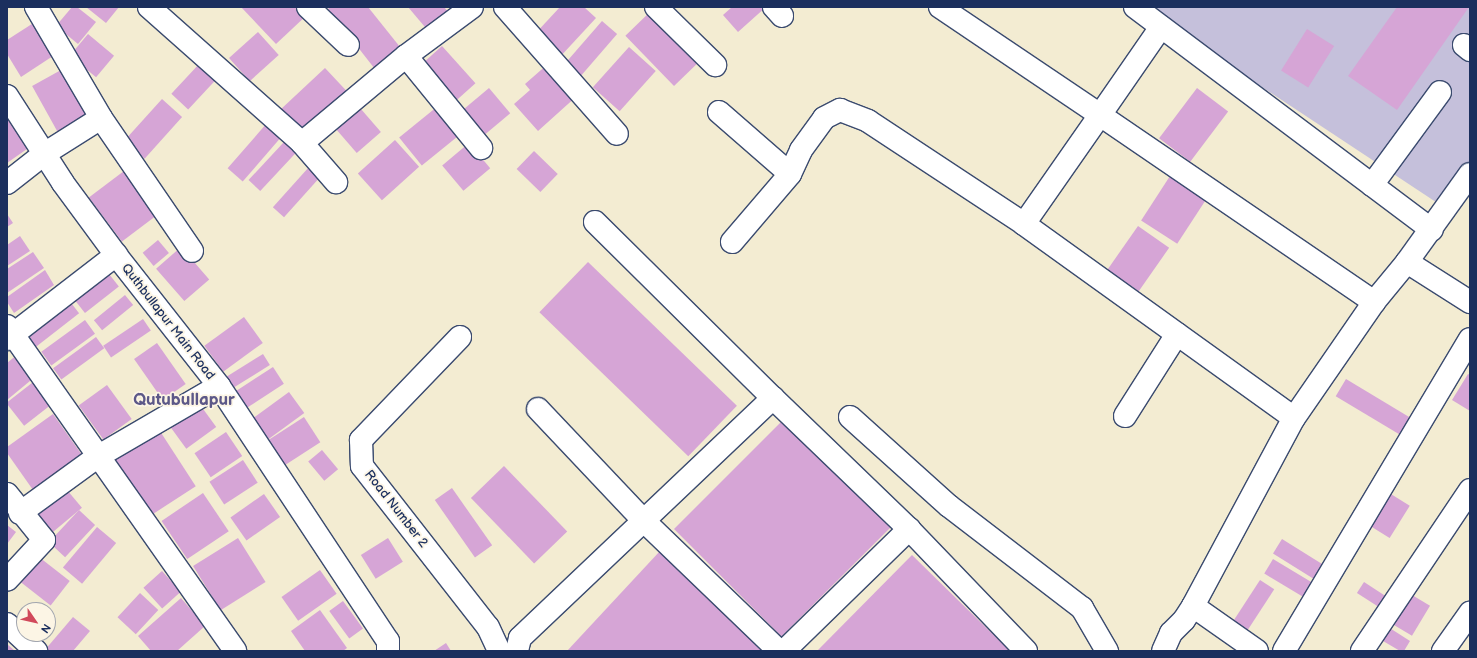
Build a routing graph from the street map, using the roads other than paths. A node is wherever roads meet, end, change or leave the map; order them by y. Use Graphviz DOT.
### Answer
graph roads {
  1 [pos="36,7"];
  2 [pos="149,7"];
  3 [pos="308,7"];
  4 [pos="472,7"];
  5 [pos="505,7"];
  6 [pos="656,7"];
  7 [pos="940,7"];
  8 [pos="1135,7"];
  9 [pos="1161,27"];
  10 [pos="348,45"];
  11 [pos="406,56"];
  12 [pos="714,65"];
  13 [pos="1440,92"];
  14 [pos="7,96"];
  15 [pos="719,112"];
  16 [pos="1100,115"];
  17 [pos="101,118"];
  18 [pos="617,134"];
  19 [pos="302,143"];
  20 [pos="481,148"];
  21 [pos="44,154"];
  22 [pos="790,174"];
  23 [pos="1470,174"];
  24 [pos="336,182"];
  25 [pos="7,183"];
  26 [pos="1372,185"];
  27 [pos="595,222"];
  28 [pos="1024,224"];
  29 [pos="1432,230"];
  30 [pos="732,242"];
  31 [pos="192,251"];
  32 [pos="116,255"];
  33 [pos="1407,262"];
  34 [pos="1374,302"];
  35 [pos="1470,302"];
  36 [pos="9,333"];
  37 [pos="1177,334"];
  38 [pos="460,337"];
  39 [pos="1470,340"];
  40 [pos="219,386"];
  41 [pos="773,398"];
  42 [pos="538,409"];
  43 [pos="1125,416"];
  44 [pos="850,417"];
  45 [pos="1294,418"];
  46 [pos="97,457"];
  47 [pos="1470,490"];
  48 [pos="7,494"];
  49 [pos="20,513"];
  50 [pos="643,520"];
  51 [pos="909,529"];
  52 [pos="7,580"];
  53 [pos="1470,612"];
  54 [pos="1189,613"];
  55 [pos="7,624"];
  56 [pos="36,651"];
  57 [pos="235,651"];
  58 [pos="388,651"];
  59 [pos="499,651"];
  60 [pos="517,651"];
  61 [pos="779,651"];
  62 [pos="784,651"];
  63 [pos="1026,651"];
  64 [pos="1107,651"];
  65 [pos="1163,651"];
  66 [pos="1179,651"];
  67 [pos="1257,651"];
  68 [pos="1284,651"];
  69 [pos="1362,651"];
  70 [pos="1443,651"];
  1 -- 17 [label="street"];
  2 -- 19 [label="street"];
  3 -- 10 [label="street"];
  4 -- 11 [label="street"];
  5 -- 18 [label="street"];
  6 -- 12 [label="street"];
  7 -- 16 [label="street"];
  8 -- 9 [label="street"];
  9 -- 16 [label="street"];
  9 -- 26 [label="street"];
  11 -- 19 [label="street"];
  11 -- 20 [label="street"];
  13 -- 26 [label="street"];
  14 -- 21 [label="street, Quthbullapur Main Road"];
  15 -- 22 [label="street"];
  16 -- 28 [label="street"];
  16 -- 34 [label="street"];
  17 -- 21 [label="street"];
  17 -- 31 [label="street"];
  19 -- 24 [label="street"];
  21 -- 25 [label="street"];
  21 -- 32 [label="street, Quthbullapur Main Road"];
  22 -- 28 [label="street"];
  22 -- 30 [label="street"];
  23 -- 29 [label="street"];
  26 -- 29 [label="street"];
  27 -- 41 [label="street"];
  28 -- 37 [label="street"];
  29 -- 33 [label="street"];
  32 -- 36 [label="street"];
  32 -- 40 [label="street, Quthbullapur Main Road"];
  33 -- 34 [label="street"];
  33 -- 35 [label="street"];
  34 -- 45 [label="street"];
  36 -- 46 [label="street"];
  37 -- 43 [label="street"];
  37 -- 45 [label="street"];
  38 -- 59 [label="street, Road Number 2"];
  39 -- 68 [label="street"];
  40 -- 46 [label="street"];
  40 -- 58 [label="street, Quthbullapur Main Road"];
  41 -- 50 [label="street"];
  41 -- 51 [label="street"];
  42 -- 50 [label="street"];
  44 -- 64 [label="street"];
  45 -- 54 [label="street"];
  46 -- 49 [label="street"];
  46 -- 57 [label="street"];
  47 -- 69 [label="street"];
  48 -- 49 [label="street"];
  49 -- 52 [label="street"];
  50 -- 60 [label="street"];
  50 -- 61 [label="street"];
  51 -- 62 [label="street"];
  51 -- 63 [label="street"];
  53 -- 70 [label="street"];
  54 -- 65 [label="street"];
  54 -- 66 [label="street"];
  54 -- 67 [label="street"];
  55 -- 56 [label="street"];
}
